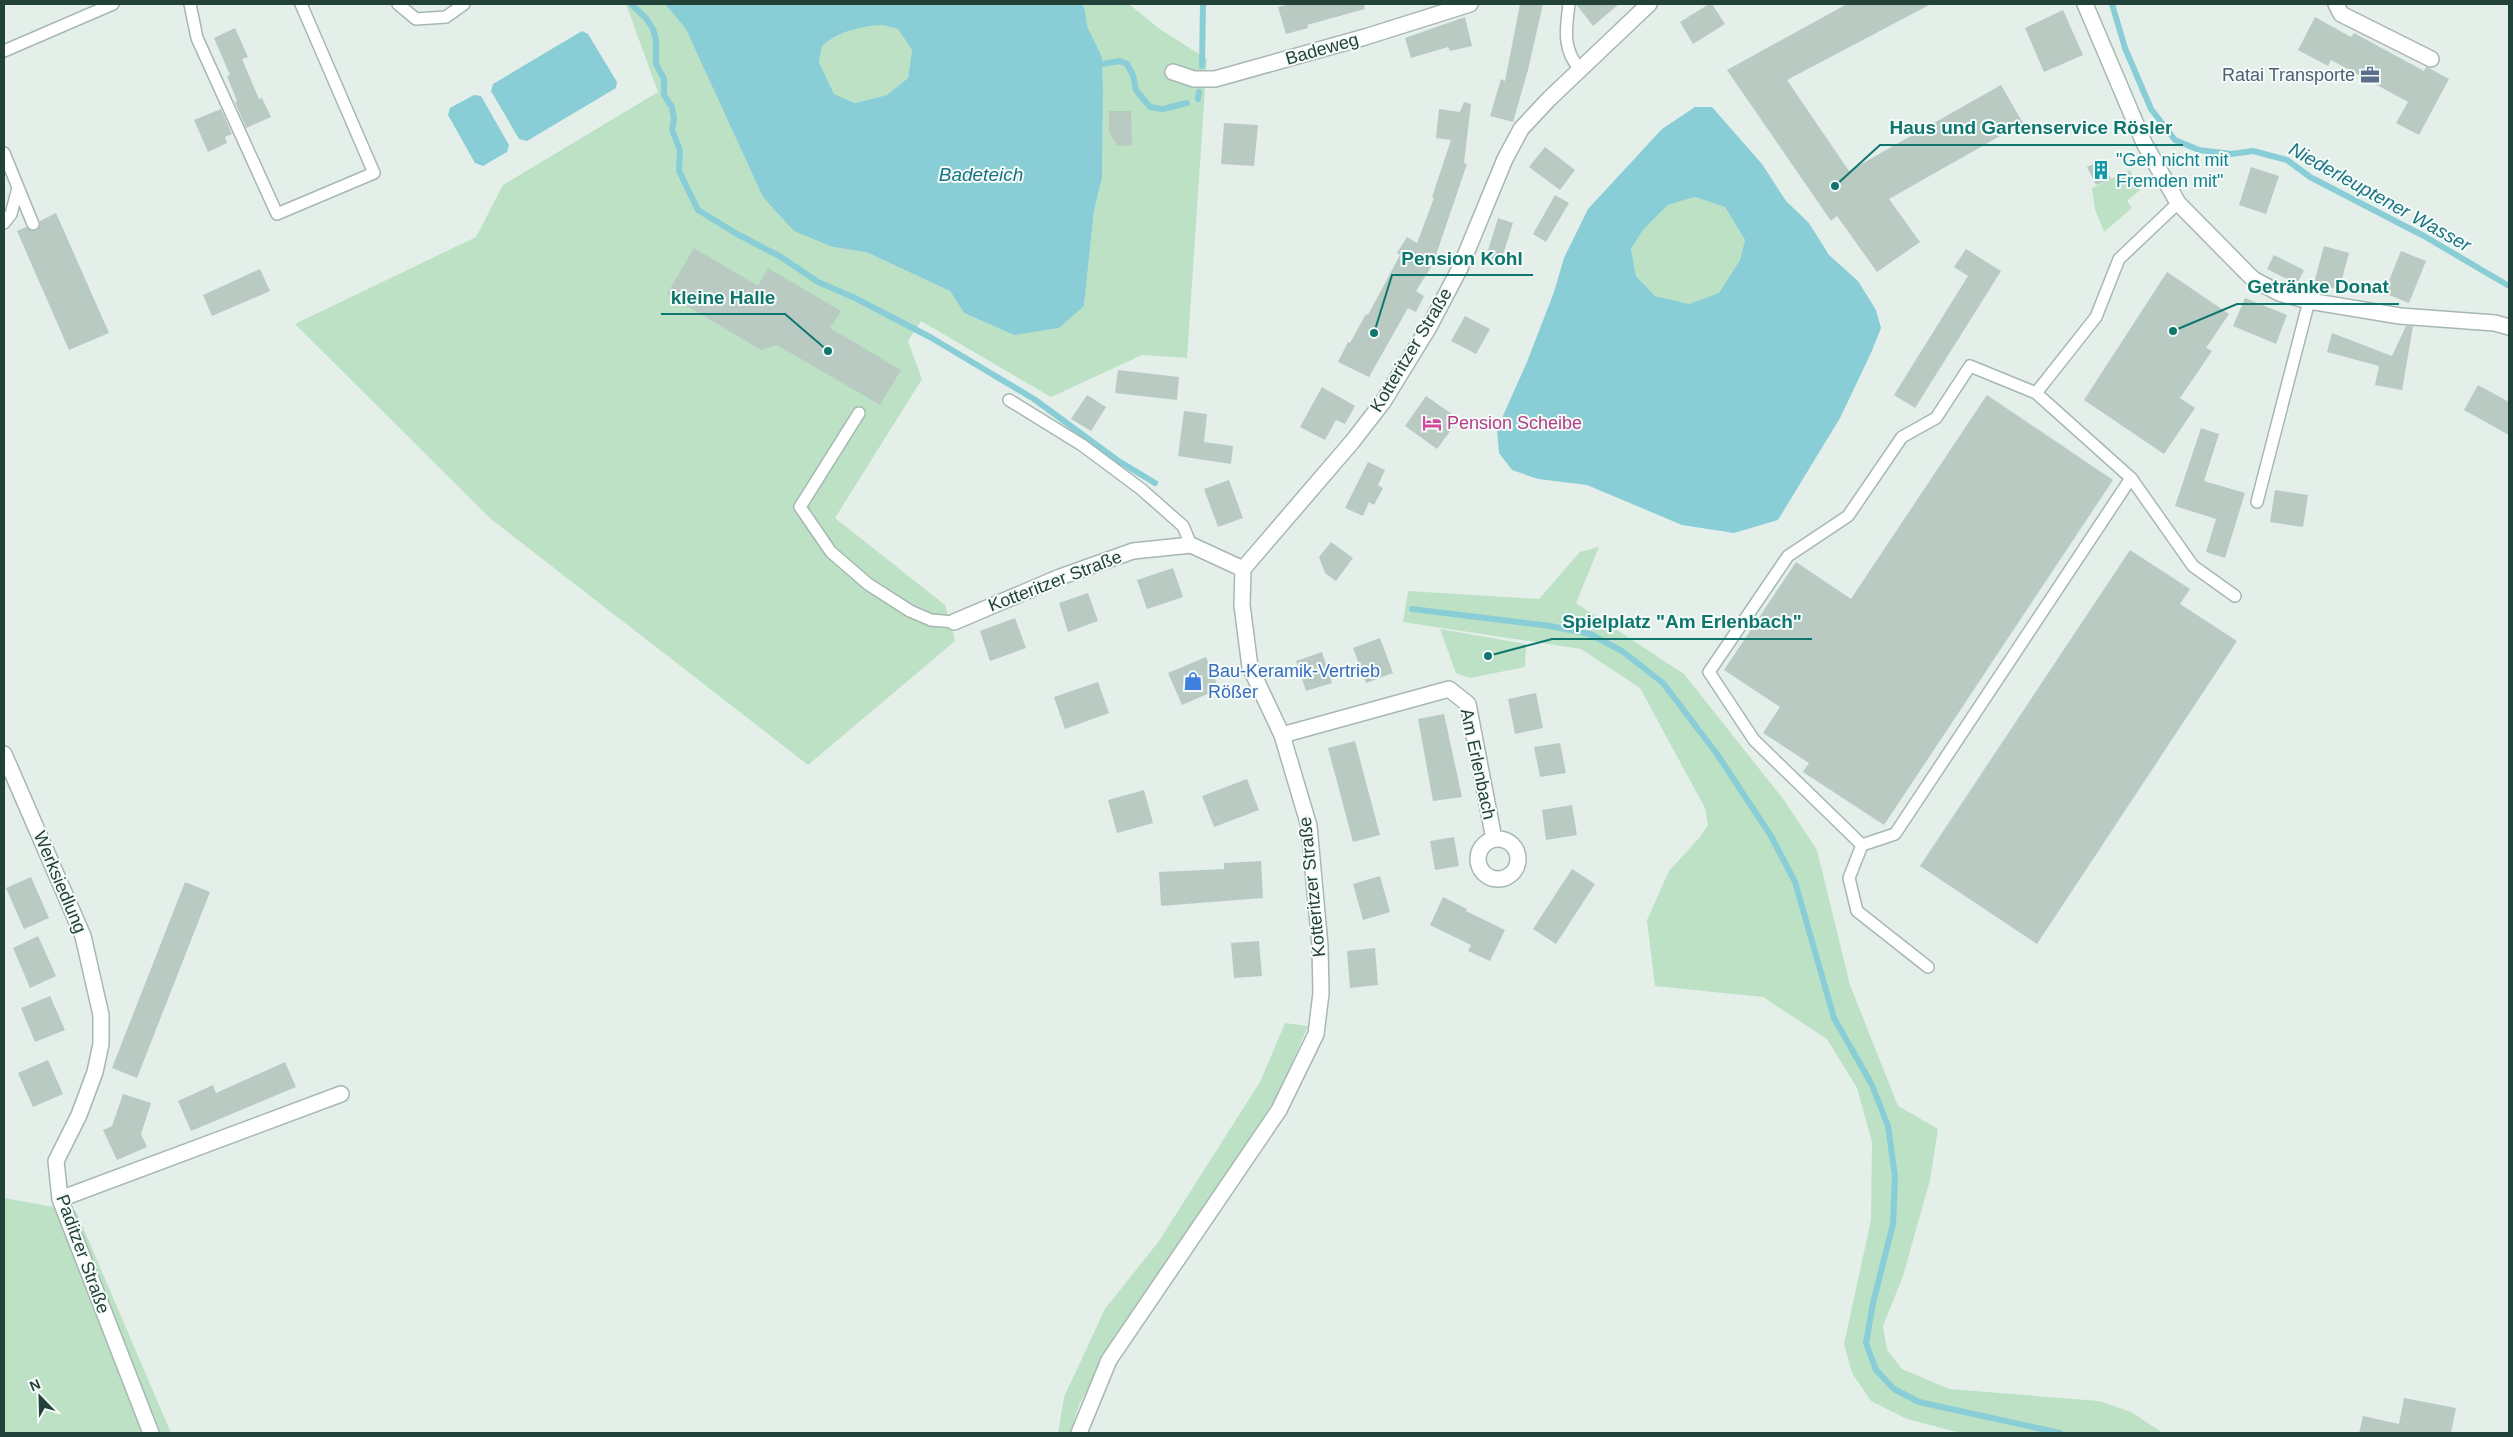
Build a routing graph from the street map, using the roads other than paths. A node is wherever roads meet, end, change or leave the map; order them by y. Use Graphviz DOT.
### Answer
graph roads {
  1 [pos="113,4"];
  2 [pos="190,4"];
  3 [pos="301,4"];
  4 [pos="398,4"];
  5 [pos="464,4"];
  6 [pos="1470,4"];
  7 [pos="1569,4"];
  8 [pos="1649,4"];
  9 [pos="2086,4"];
  10 [pos="2336,4"];
  11 [pos="4,51"];
  12 [pos="2431,59"];
  13 [pos="1580,69"];
  14 [pos="1173,72"];
  15 [pos="4,153"];
  16 [pos="18,188"];
  17 [pos="2178,203"];
  18 [pos="4,223"];
  19 [pos="33,224"];
  20 [pos="2309,301"];
  21 [pos="2509,327"];
  22 [pos="2036,393"];
  23 [pos="1009,400"];
  24 [pos="859,413"];
  25 [pos="2131,478"];
  26 [pos="2256,502"];
  27 [pos="1192,545"];
  28 [pos="1243,569"];
  29 [pos="2235,596"];
  30 [pos="954,622"];
  31 [pos="1282,735"];
  32 [pos="4,754"];
  33 [pos="1494,840"];
  34 [pos="1862,845"];
  35 [pos="1928,967"];
  36 [pos="101,1015"];
  37 [pos="342,1094"];
  38 [pos="60,1198"];
  39 [pos="151,1433"];
  40 [pos="1079,1433"];
  1 -- 11 [label="lane"];
  2 -- 3 [label="lane"];
  4 -- 5 [label="lane"];
  6 -- 14 [label="street, Badeweg"];
  7 -- 13 [label="lane"];
  8 -- 13 [label="street, Kotteritzer Straße"];
  9 -- 17 [label="street"];
  10 -- 12 [label="street"];
  13 -- 28 [label="street, Kotteritzer Straße"];
  15 -- 16 [label="lane"];
  16 -- 18 [label="lane"];
  16 -- 19 [label="lane"];
  17 -- 20 [label="street"];
  17 -- 22 [label="lane"];
  20 -- 21 [label="street"];
  20 -- 26 [label="lane"];
  22 -- 25 [label="lane"];
  22 -- 34 [label="lane"];
  23 -- 27 [label="lane"];
  24 -- 30 [label="lane"];
  25 -- 29 [label="lane"];
  25 -- 34 [label="lane"];
  27 -- 28 [label="street"];
  27 -- 30 [label="street, Kotteritzer Straße"];
  28 -- 31 [label="street, Kotteritzer Straße"];
  31 -- 33 [label="street, Am Erlenbach"];
  31 -- 40 [label="street, Kotteritzer Straße"];
  32 -- 36 [label="street, Werksiedlung"];
  34 -- 35 [label="lane"];
  36 -- 38 [label="street, Paditzer Straße"];
  37 -- 38 [label="street"];
  38 -- 39 [label="street, Paditzer Straße"];
}
